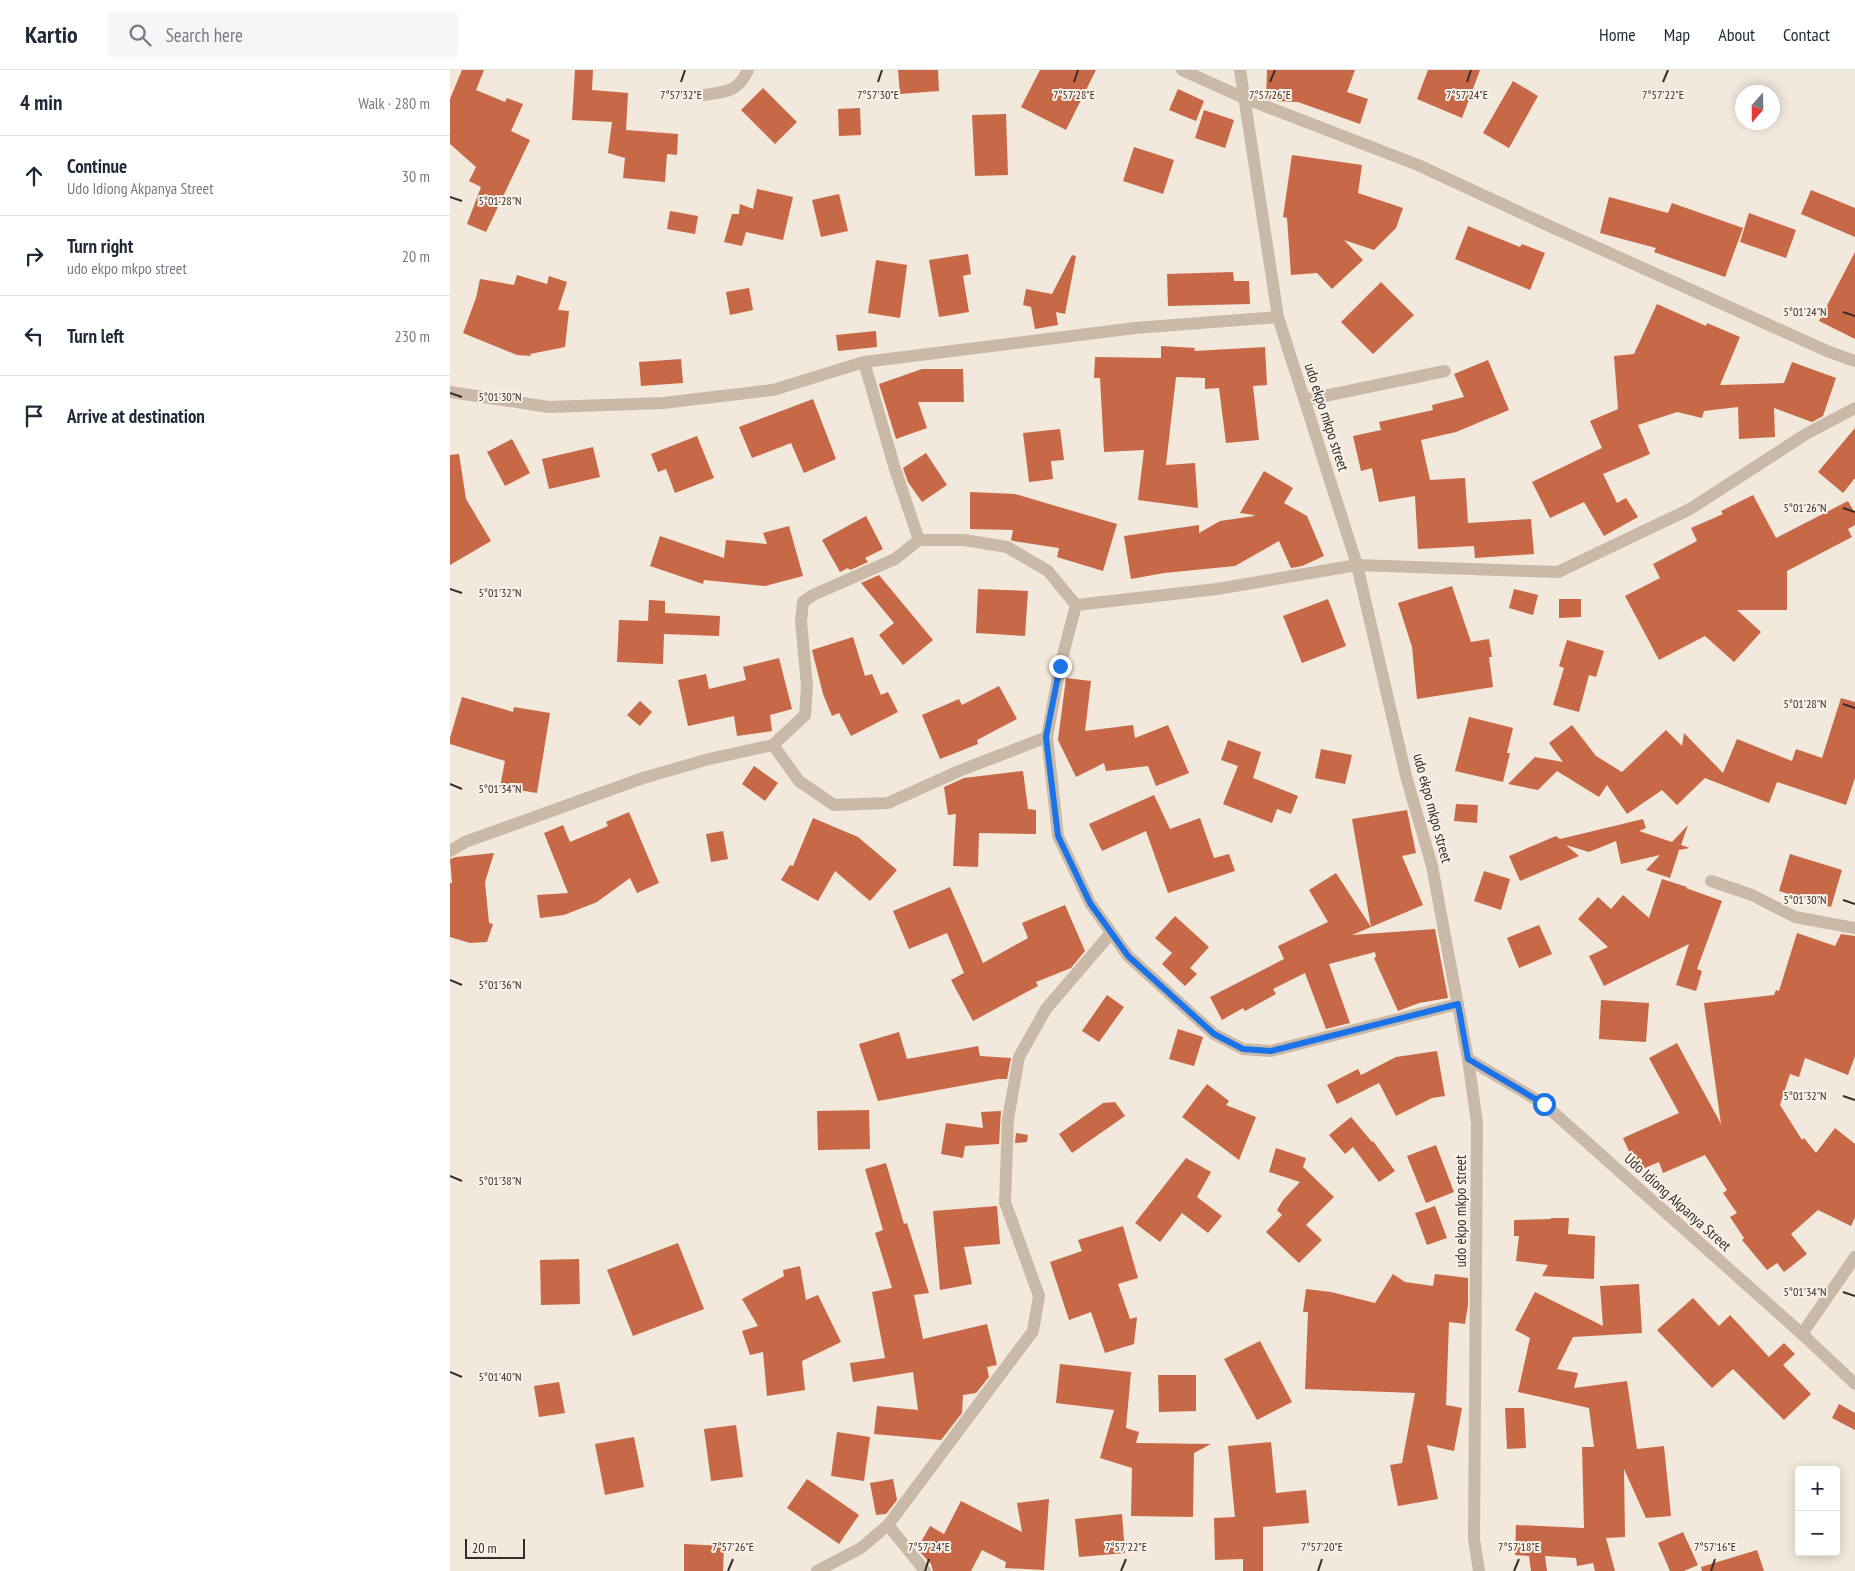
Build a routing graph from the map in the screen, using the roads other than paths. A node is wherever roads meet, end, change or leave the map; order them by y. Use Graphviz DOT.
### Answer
graph roads {
  1 [pos="748,70"];
  2 [pos="1182,70"];
  3 [pos="1240,70"];
  4 [pos="704,96"];
  5 [pos="1244,98"];
  6 [pos="1278,317"];
  7 [pos="1855,361"];
  8 [pos="864,362"];
  9 [pos="1445,371"];
  10 [pos="450,392"];
  11 [pos="1304,400"];
  12 [pos="1855,408"];
  13 [pos="919,540"];
  14 [pos="1357,565"];
  15 [pos="1076,605"];
  16 [pos="1046,737"];
  17 [pos="773,745"];
  18 [pos="450,851"];
  19 [pos="1711,881"];
  20 [pos="1855,928"];
  21 [pos="1111,933"];
  22 [pos="1458,1004"];
  23 [pos="1468,1059"];
  24 [pos="1855,1257"];
  25 [pos="1802,1334"];
  26 [pos="1855,1384"];
  27 [pos="888,1525"];
  28 [pos="817,1571"];
  29 [pos="925,1571"];
  30 [pos="1479,1571"];
  1 -- 4 [label="street"];
  2 -- 5 [label="street"];
  3 -- 5 [label="street, udo ekpo mkpo street"];
  5 -- 6 [label="street, udo ekpo mkpo street"];
  5 -- 7 [label="street"];
  6 -- 8 [label="street"];
  6 -- 11 [label="street, udo ekpo mkpo street"];
  8 -- 10 [label="street"];
  8 -- 13 [label="street"];
  9 -- 11 [label="street"];
  11 -- 14 [label="street, udo ekpo mkpo street"];
  12 -- 14 [label="street"];
  13 -- 15 [label="street"];
  13 -- 17 [label="street"];
  14 -- 15 [label="street"];
  14 -- 22 [label="street, udo ekpo mkpo street"];
  15 -- 16 [label="street"];
  16 -- 17 [label="street"];
  16 -- 21 [label="street"];
  17 -- 18 [label="street"];
  19 -- 20 [label="street"];
  21 -- 22 [label="street"];
  21 -- 27 [label="street"];
  22 -- 23 [label="street, udo ekpo mkpo street"];
  23 -- 25 [label="street, Udo Idiong Akpanya Street"];
  23 -- 30 [label="street, udo ekpo mkpo street"];
  24 -- 25 [label="street"];
  25 -- 26 [label="street, Udo Idiong Akpanya Street"];
  27 -- 28 [label="street"];
  27 -- 29 [label="street"];
}
